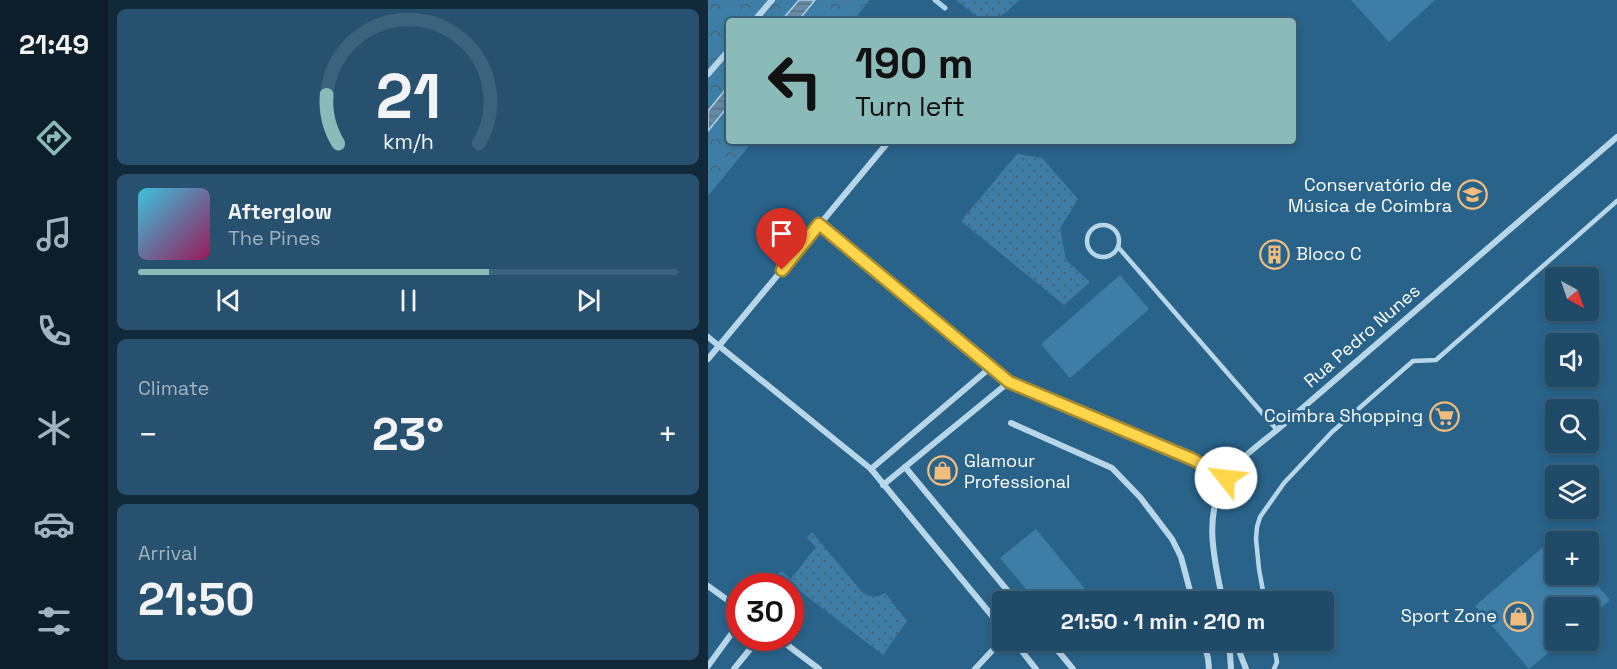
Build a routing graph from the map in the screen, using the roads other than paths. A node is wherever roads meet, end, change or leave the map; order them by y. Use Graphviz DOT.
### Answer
graph roads {
  1 [pos="772,0"];
  2 [pos="757,18"];
  3 [pos="726,53"];
  4 [pos="708,74"];
  5 [pos="1617,137"];
  6 [pos="886,144"];
  7 [pos="1617,201"];
  8 [pos="819,224"];
  9 [pos="1118,247"];
  10 [pos="708,337"];
  11 [pos="719,346"];
  12 [pos="708,359"];
  13 [pos="991,367"];
  14 [pos="1009,382"];
  15 [pos="1011,423"];
  16 [pos="1277,430"];
  17 [pos="905,467"];
  18 [pos="871,469"];
  19 [pos="1226,478"];
  20 [pos="883,485"];
  21 [pos="708,586"];
  22 [pos="1008,591"];
  23 [pos="1190,591"];
  24 [pos="1221,591"];
  25 [pos="1263,591"];
  26 [pos="726,599"];
  27 [pos="992,616"];
  28 [pos="726,641"];
  29 [pos="749,651"];
  30 [pos="795,651"];
  31 [pos="992,651"];
  32 [pos="1022,651"];
  33 [pos="1058,651"];
  34 [pos="1206,651"];
  35 [pos="1230,651"];
  36 [pos="1239,651"];
  37 [pos="1275,651"];
  38 [pos="708,666"];
  39 [pos="734,669"];
  40 [pos="819,669"];
  41 [pos="975,669"];
  42 [pos="1036,669"];
  43 [pos="1073,669"];
  44 [pos="1209,669"];
  45 [pos="1231,669"];
  46 [pos="1246,669"];
  47 [pos="1274,669"];
  1 -- 2 [label="street"];
  3 -- 4 [label="street"];
  5 -- 16 [label="street, Rua Pedro Nunes"];
  6 -- 8 [label="street"];
  7 -- 25 [label="lane"];
  8 -- 11 [label="street"];
  8 -- 13 [label="street"];
  9 -- 9 [label="lane"];
  9 -- 16 [label="lane"];
  10 -- 11 [label="street"];
  11 -- 12 [label="street"];
  11 -- 18 [label="street"];
  13 -- 14 [label="street"];
  13 -- 18 [label="street"];
  14 -- 17 [label="street"];
  14 -- 19 [label="street"];
  15 -- 23 [label="street"];
  16 -- 19 [label="street, Rua Pedro Nunes"];
  17 -- 20 [label="street"];
  17 -- 22 [label="street"];
  18 -- 20 [label="street"];
  19 -- 24 [label="street, Rua Pedro Nunes"];
  20 -- 27 [label="street"];
  21 -- 26 [label="street"];
  28 -- 38 [label="street"];
  29 -- 39 [label="street"];
  30 -- 40 [label="street"];
  31 -- 41 [label="street"];
  32 -- 42 [label="street"];
  33 -- 43 [label="street"];
  34 -- 44 [label="street"];
  35 -- 45 [label="street"];
  36 -- 46 [label="street"];
  37 -- 47 [label="lane"];
}
